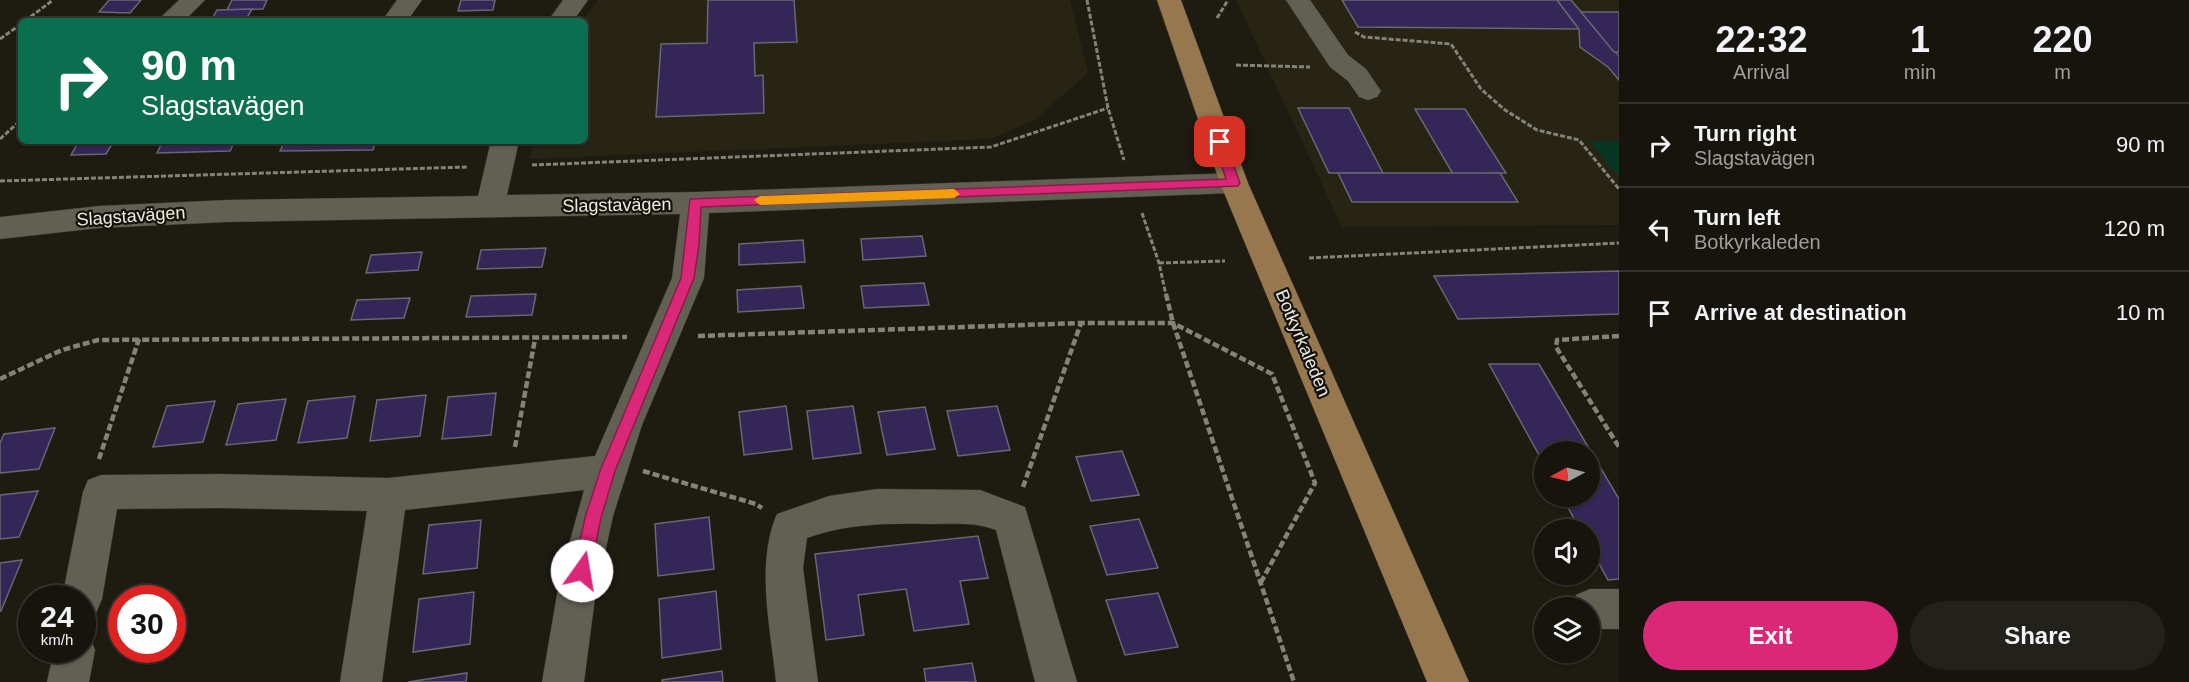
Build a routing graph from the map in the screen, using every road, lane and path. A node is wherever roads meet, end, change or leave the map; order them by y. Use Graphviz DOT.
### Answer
graph roads {
  1 [pos="53,0"];
  2 [pos="193,0"];
  3 [pos="410,0"];
  4 [pos="576,0"];
  5 [pos="1087,0"];
  6 [pos="1169,0"];
  7 [pos="1228,0"];
  8 [pos="1298,0"];
  9 [pos="28,18"];
  10 [pos="172,18"];
  11 [pos="396,18"];
  12 [pos="562,18"];
  13 [pos="1217,18"];
  14 [pos="18,26"];
  15 [pos="1350,29"];
  16 [pos="0,39"];
  17 [pos="1236,65"];
  18 [pos="1348,68"];
  19 [pos="1368,91"];
  20 [pos="1107,108"];
  21 [pos="18,123"];
  22 [pos="0,139"];
  23 [pos="502,154"];
  24 [pos="1127,170"];
  25 [pos="0,181"];
  26 [pos="1234,183"];
  27 [pos="1619,189"];
  28 [pos="695,202"];
  29 [pos="490,208"];
  30 [pos="1141,210"];
  31 [pos="0,228"];
  32 [pos="1619,243"];
  33 [pos="1309,258"];
  34 [pos="1225,261"];
  35 [pos="1159,263"];
  36 [pos="1081,323"];
  37 [pos="1173,323"];
  38 [pos="1619,336"];
  39 [pos="662,337"];
  40 [pos="139,339"];
  41 [pos="535,339"];
  42 [pos="0,379"];
  43 [pos="1619,447"];
  44 [pos="608,471"];
  45 [pos="509,480"];
  46 [pos="101,492"];
  47 [pos="388,495"];
  48 [pos="1012,519"];
  49 [pos="790,527"];
  50 [pos="1260,584"];
  51 [pos="84,585"];
  52 [pos="1600,609"];
  53 [pos="1619,609"];
  54 [pos="72,663"];
  55 [pos="68,682"];
  56 [pos="361,682"];
  57 [pos="563,682"];
  58 [pos="797,682"];
  59 [pos="1056,682"];
  60 [pos="1294,682"];
  61 [pos="1448,682"];
  1 -- 9 [label="path"];
  2 -- 10 [label="street"];
  3 -- 11 [label="street"];
  4 -- 12 [label="street"];
  5 -- 20 [label="path"];
  6 -- 26 [label="main road, Botkyrkaleden"];
  7 -- 13 [label="path"];
  8 -- 18 [label="street"];
  14 -- 16 [label="path"];
  15 -- 27 [label="path"];
  17 -- 18 [label="path"];
  18 -- 19 [label="street"];
  20 -- 23 [label="path"];
  20 -- 24 [label="path"];
  21 -- 22 [label="path"];
  23 -- 25 [label="path"];
  23 -- 29 [label="street"];
  26 -- 28 [label="street, Slagstavägen"];
  26 -- 61 [label="main road, Botkyrkaleden"];
  28 -- 29 [label="street, Slagstavägen"];
  28 -- 39 [label="street"];
  29 -- 31 [label="street, Slagstavägen"];
  30 -- 35 [label="path"];
  32 -- 33 [label="path"];
  34 -- 35 [label="path"];
  35 -- 37 [label="path"];
  36 -- 37 [label="path"];
  36 -- 39 [label="path"];
  36 -- 48 [label="path"];
  37 -- 50 [label="path"];
  37 -- 50 [label="path"];
  38 -- 43 [label="path"];
  39 -- 41 [label="path"];
  39 -- 44 [label="street"];
  40 -- 41 [label="path"];
  40 -- 42 [label="path"];
  40 -- 46 [label="path"];
  41 -- 45 [label="path"];
  44 -- 45 [label="street"];
  44 -- 49 [label="path"];
  44 -- 57 [label="street"];
  45 -- 47 [label="street"];
  46 -- 47 [label="street"];
  46 -- 51 [label="street"];
  47 -- 56 [label="street"];
  48 -- 49 [label="street"];
  48 -- 59 [label="street"];
  49 -- 58 [label="street"];
  50 -- 60 [label="path"];
  52 -- 53 [label="street"];
  54 -- 55 [label="street"];
}
